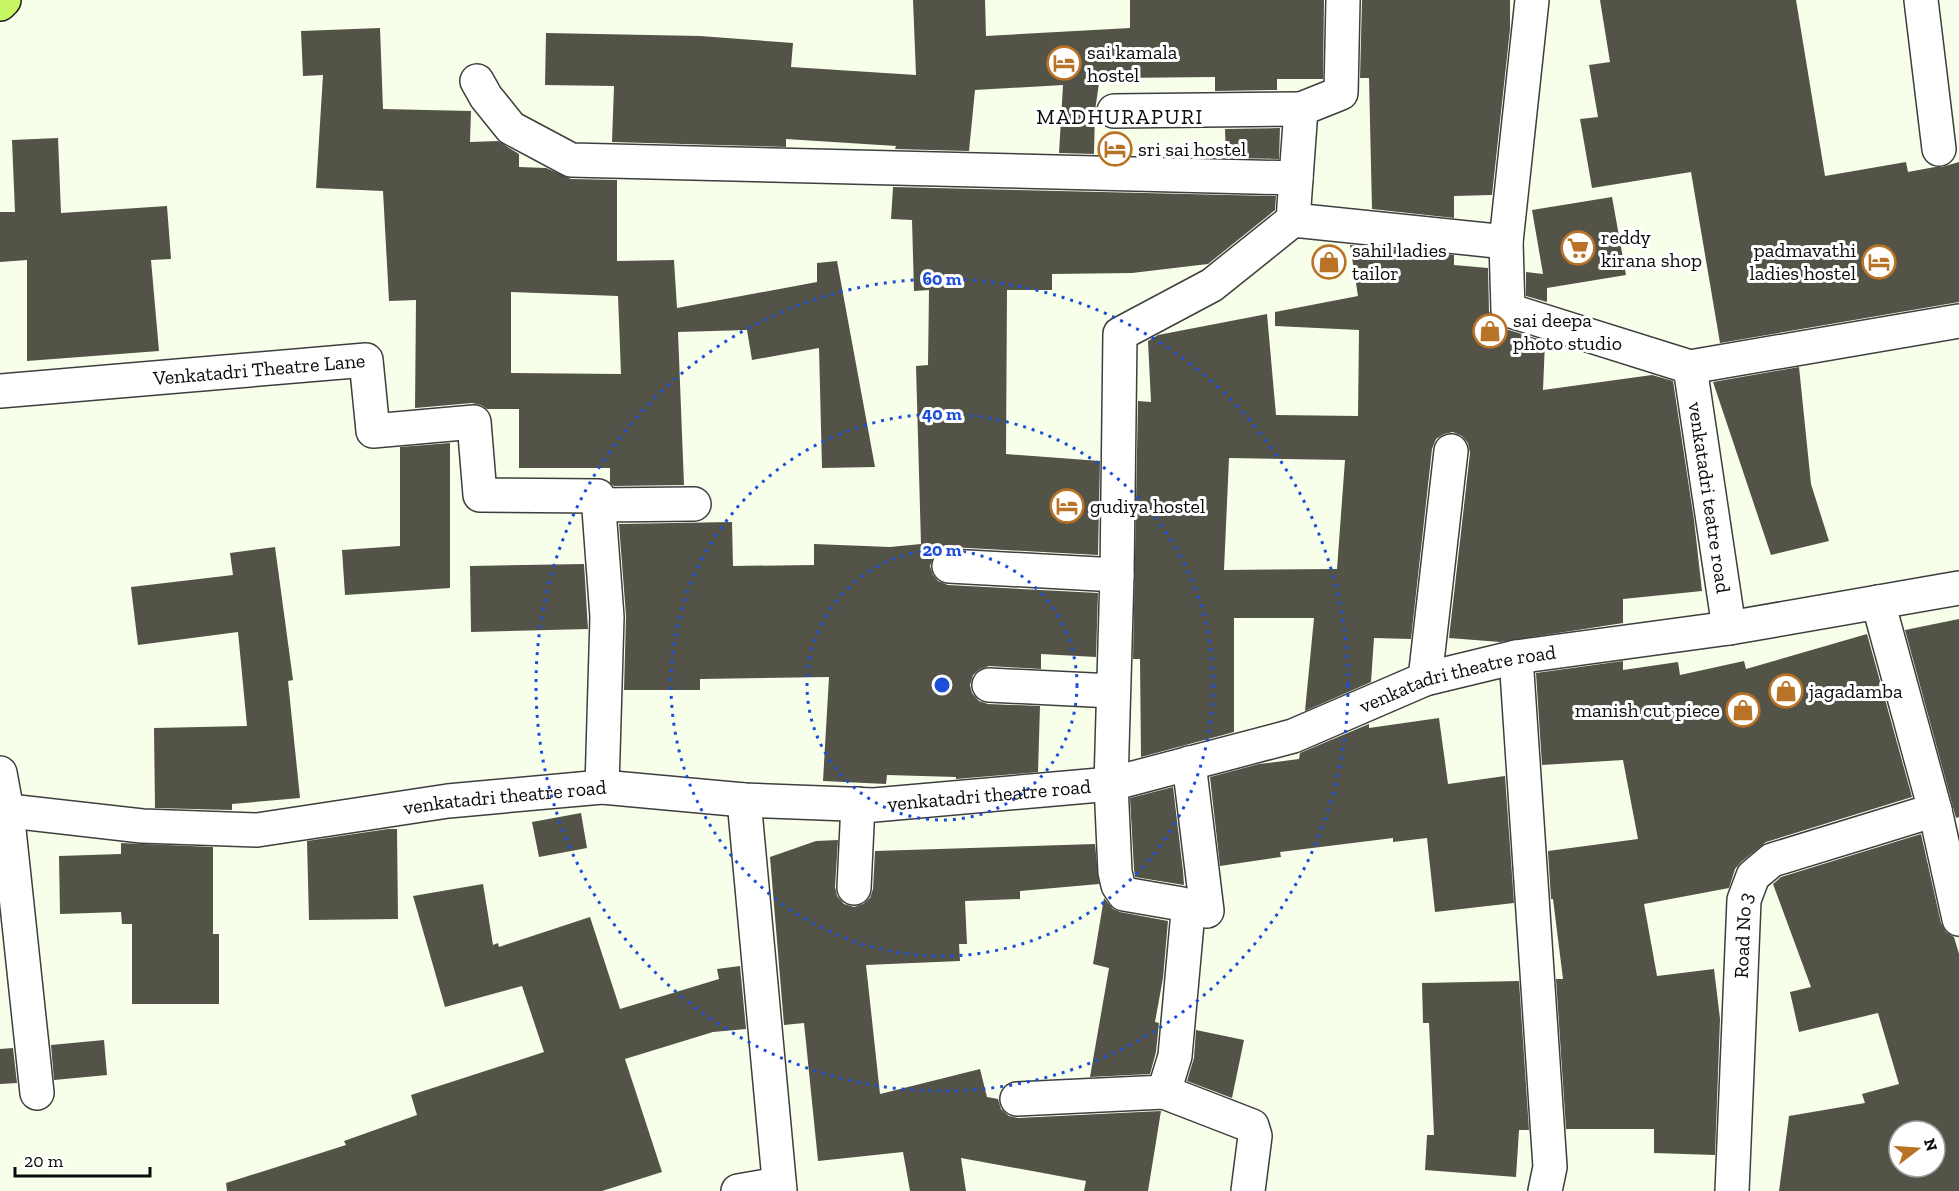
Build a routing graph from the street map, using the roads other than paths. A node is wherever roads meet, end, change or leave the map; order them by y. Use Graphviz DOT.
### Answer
graph roads {
  1 [pos="4,0"];
  2 [pos="1343,0"];
  3 [pos="1532,0"];
  4 [pos="1921,0"];
  5 [pos="0,4"];
  6 [pos="477,81"];
  7 [pos="1302,109"];
  8 [pos="1114,111"];
  9 [pos="1938,150"];
  10 [pos="1296,178"];
  11 [pos="1293,220"];
  12 [pos="1506,242"];
  13 [pos="1959,321"];
  14 [pos="1690,367"];
  15 [pos="0,391"];
  16 [pos="1451,451"];
  17 [pos="694,504"];
  18 [pos="598,505"];
  19 [pos="949,566"];
  20 [pos="1117,575"];
  21 [pos="1959,588"];
  22 [pos="1878,602"];
  23 [pos="1729,628"];
  24 [pos="1516,657"];
  25 [pos="1425,679"];
  26 [pos="989,686"];
  27 [pos="1113,690"];
  28 [pos="1189,763"];
  29 [pos="0,773"];
  30 [pos="1111,784"];
  31 [pos="602,787"];
  32 [pos="744,800"];
  33 [pos="858,804"];
  34 [pos="1935,810"];
  35 [pos="3,811"];
  36 [pos="854,888"];
  37 [pos="1207,911"];
  38 [pos="1959,919"];
  39 [pos="1164,1092"];
  40 [pos="37,1093"];
  41 [pos="1017,1099"];
  42 [pos="780,1188"];
  43 [pos="738,1191"];
  44 [pos="1248,1191"];
  45 [pos="1545,1191"];
  46 [pos="1732,1191"];
  1 -- 5 [label="main road"];
  2 -- 7 [label="street"];
  3 -- 12 [label="street"];
  4 -- 9 [label="street"];
  6 -- 10 [label="street"];
  7 -- 8 [label="street"];
  7 -- 10 [label="street"];
  10 -- 11 [label="street"];
  11 -- 12 [label="street"];
  11 -- 20 [label="street"];
  12 -- 14 [label="street"];
  13 -- 14 [label="street"];
  14 -- 23 [label="street, venkatadri teatre road"];
  15 -- 18 [label="street, Venkatadri Theatre Lane"];
  16 -- 25 [label="street"];
  17 -- 18 [label="street"];
  18 -- 31 [label="street"];
  19 -- 20 [label="street"];
  20 -- 27 [label="street"];
  21 -- 22 [label="street, venkatadri theatre road"];
  22 -- 23 [label="street, venkatadri theatre road"];
  22 -- 34 [label="street"];
  23 -- 24 [label="street, venkatadri theatre road"];
  24 -- 25 [label="street, venkatadri theatre road"];
  24 -- 45 [label="street"];
  25 -- 28 [label="street, venkatadri theatre road"];
  26 -- 27 [label="street"];
  27 -- 30 [label="street"];
  28 -- 30 [label="street, venkatadri theatre road"];
  28 -- 37 [label="street"];
  29 -- 35 [label="street"];
  30 -- 33 [label="street, venkatadri theatre road"];
  30 -- 39 [label="street"];
  31 -- 32 [label="street, venkatadri theatre road"];
  31 -- 35 [label="street, venkatadri theatre road"];
  32 -- 33 [label="street, venkatadri theatre road"];
  32 -- 42 [label="street"];
  33 -- 36 [label="street"];
  34 -- 38 [label="street"];
  34 -- 46 [label="street, Road No 3"];
  35 -- 40 [label="street"];
  39 -- 41 [label="street"];
  39 -- 44 [label="street"];
  42 -- 43 [label="street"];
}
